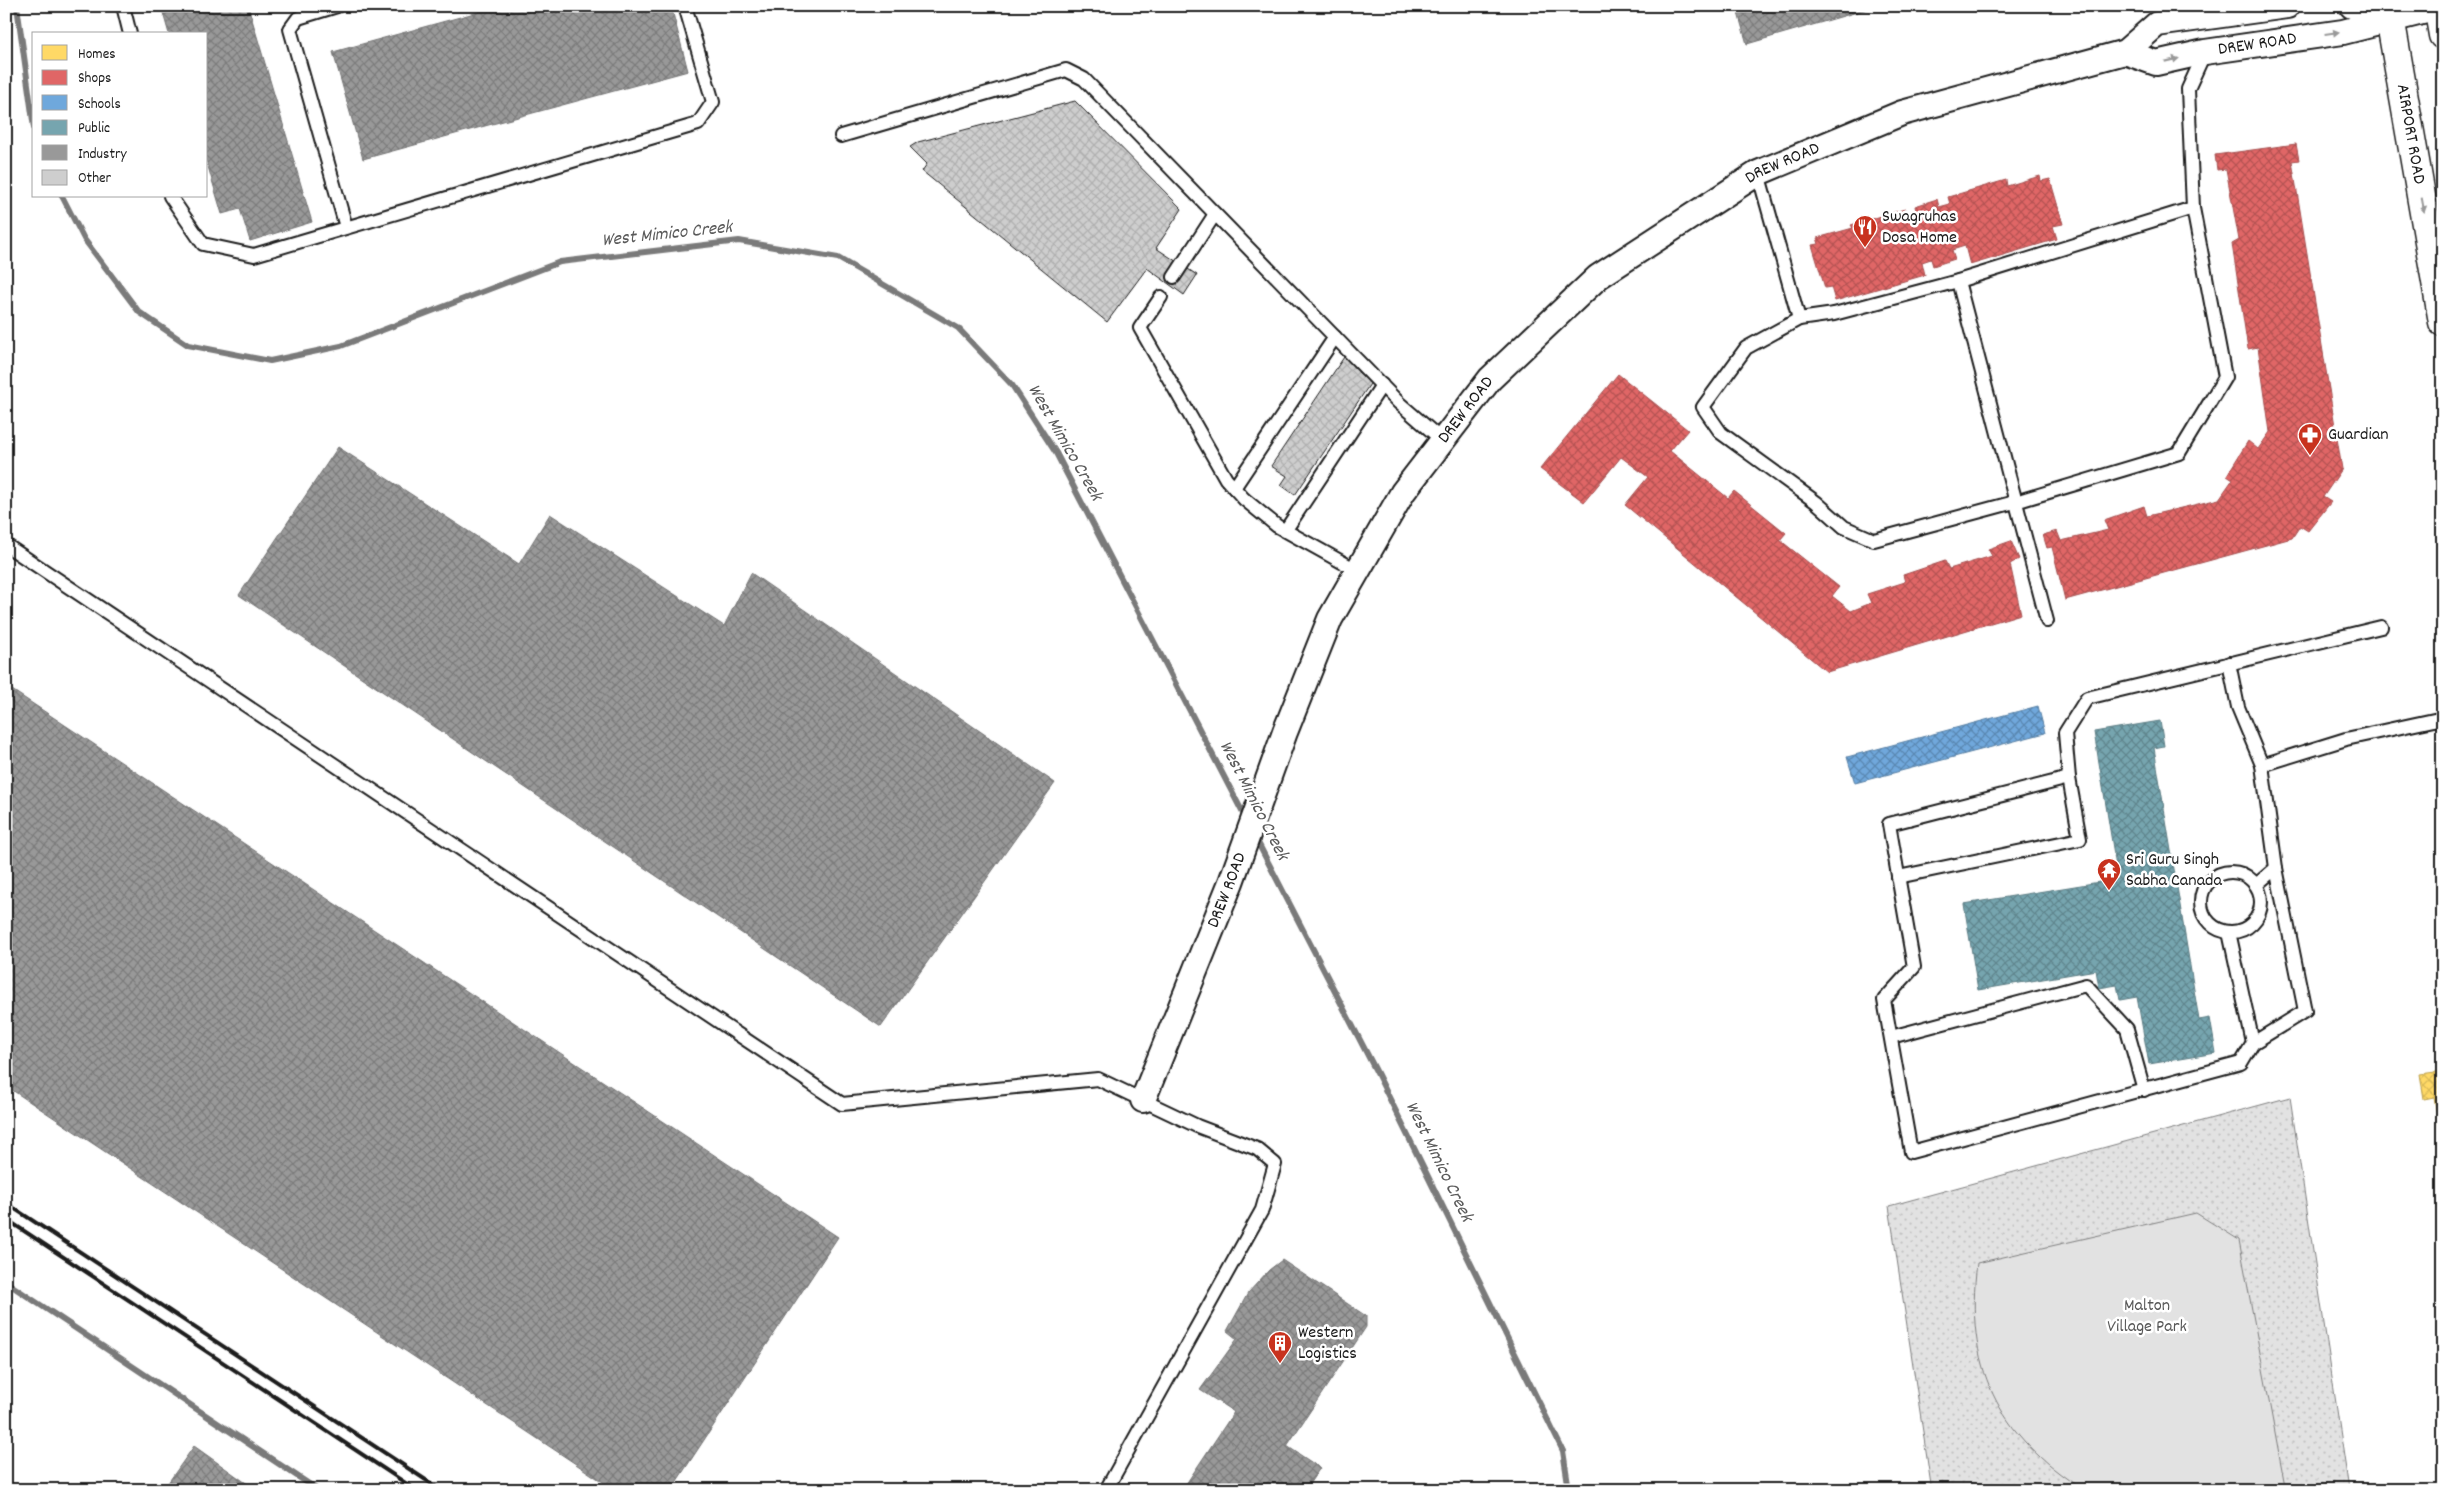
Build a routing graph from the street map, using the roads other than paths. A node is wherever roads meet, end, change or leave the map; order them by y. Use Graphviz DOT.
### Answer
graph roads {
  1 [pos="123,6"];
  2 [pos="337,6"];
  3 [pos="685,6"];
  4 [pos="2287,6"];
  5 [pos="2352,6"];
  6 [pos="2438,7"];
  7 [pos="2389,13"];
  8 [pos="130,32"];
  9 [pos="2443,35"];
  10 [pos="2125,52"];
  11 [pos="2204,52"];
  12 [pos="841,136"];
  13 [pos="1758,173"];
  14 [pos="171,198"];
  15 [pos="2193,208"];
  16 [pos="1216,214"];
  17 [pos="346,226"];
  18 [pos="1174,277"];
  19 [pos="1958,280"];
  20 [pos="1161,297"];
  21 [pos="1800,319"];
  22 [pos="2443,322"];
  23 [pos="1335,337"];
  24 [pos="1382,385"];
  25 [pos="1443,441"];
  26 [pos="1234,488"];
  27 [pos="2016,502"];
  28 [pos="1285,531"];
  29 [pos="6,545"];
  30 [pos="1358,571"];
  31 [pos="2047,621"];
  32 [pos="2381,627"];
  33 [pos="2229,663"];
  34 [pos="2443,718"];
  35 [pos="2262,765"];
  36 [pos="2069,778"];
  37 [pos="2276,868"];
  38 [pos="1898,877"];
  39 [pos="2256,885"];
  40 [pos="2229,932"];
  41 [pos="1891,1037"];
  42 [pos="2253,1043"];
  43 [pos="2144,1090"];
  44 [pos="1143,1100"];
  45 [pos="1106,1490"];
  1 -- 8 [label="lane"];
  2 -- 17 [label="lane"];
  3 -- 17 [label="lane"];
  4 -- 10 [label="street, DREW ROAD"];
  5 -- 7 [label="street"];
  6 -- 7 [label="street, DREW ROAD"];
  6 -- 9 [label="main road"];
  11 -- 7 [label="street, DREW ROAD, one-way"];
  7 -- 22 [label="main road, AIRPORT ROAD, one-way"];
  10 -- 11 [label="street, DREW ROAD, one-way"];
  10 -- 13 [label="street, DREW ROAD"];
  11 -- 15 [label="lane"];
  12 -- 16 [label="lane"];
  13 -- 21 [label="lane"];
  13 -- 25 [label="street, DREW ROAD"];
  14 -- 17 [label="lane"];
  15 -- 19 [label="lane"];
  15 -- 27 [label="lane"];
  16 -- 18 [label="lane"];
  16 -- 23 [label="lane"];
  19 -- 21 [label="lane"];
  19 -- 27 [label="lane"];
  20 -- 26 [label="lane"];
  21 -- 27 [label="lane"];
  23 -- 24 [label="lane"];
  23 -- 26 [label="lane"];
  24 -- 25 [label="lane"];
  24 -- 28 [label="lane"];
  25 -- 30 [label="street, DREW ROAD"];
  26 -- 28 [label="lane"];
  27 -- 31 [label="lane"];
  28 -- 30 [label="lane"];
  29 -- 44 [label="lane"];
  30 -- 44 [label="street, DREW ROAD"];
  32 -- 33 [label="lane"];
  33 -- 35 [label="lane"];
  33 -- 36 [label="lane"];
  34 -- 35 [label="lane"];
  35 -- 37 [label="lane"];
  36 -- 38 [label="lane"];
  36 -- 38 [label="lane"];
  37 -- 39 [label="lane"];
  37 -- 42 [label="lane"];
  38 -- 41 [label="lane"];
  39 -- 40 [label="lane"];
  39 -- 40 [label="lane"];
  40 -- 42 [label="lane"];
  41 -- 43 [label="lane"];
  41 -- 43 [label="lane"];
  42 -- 43 [label="lane"];
  44 -- 45 [label="lane"];
}
